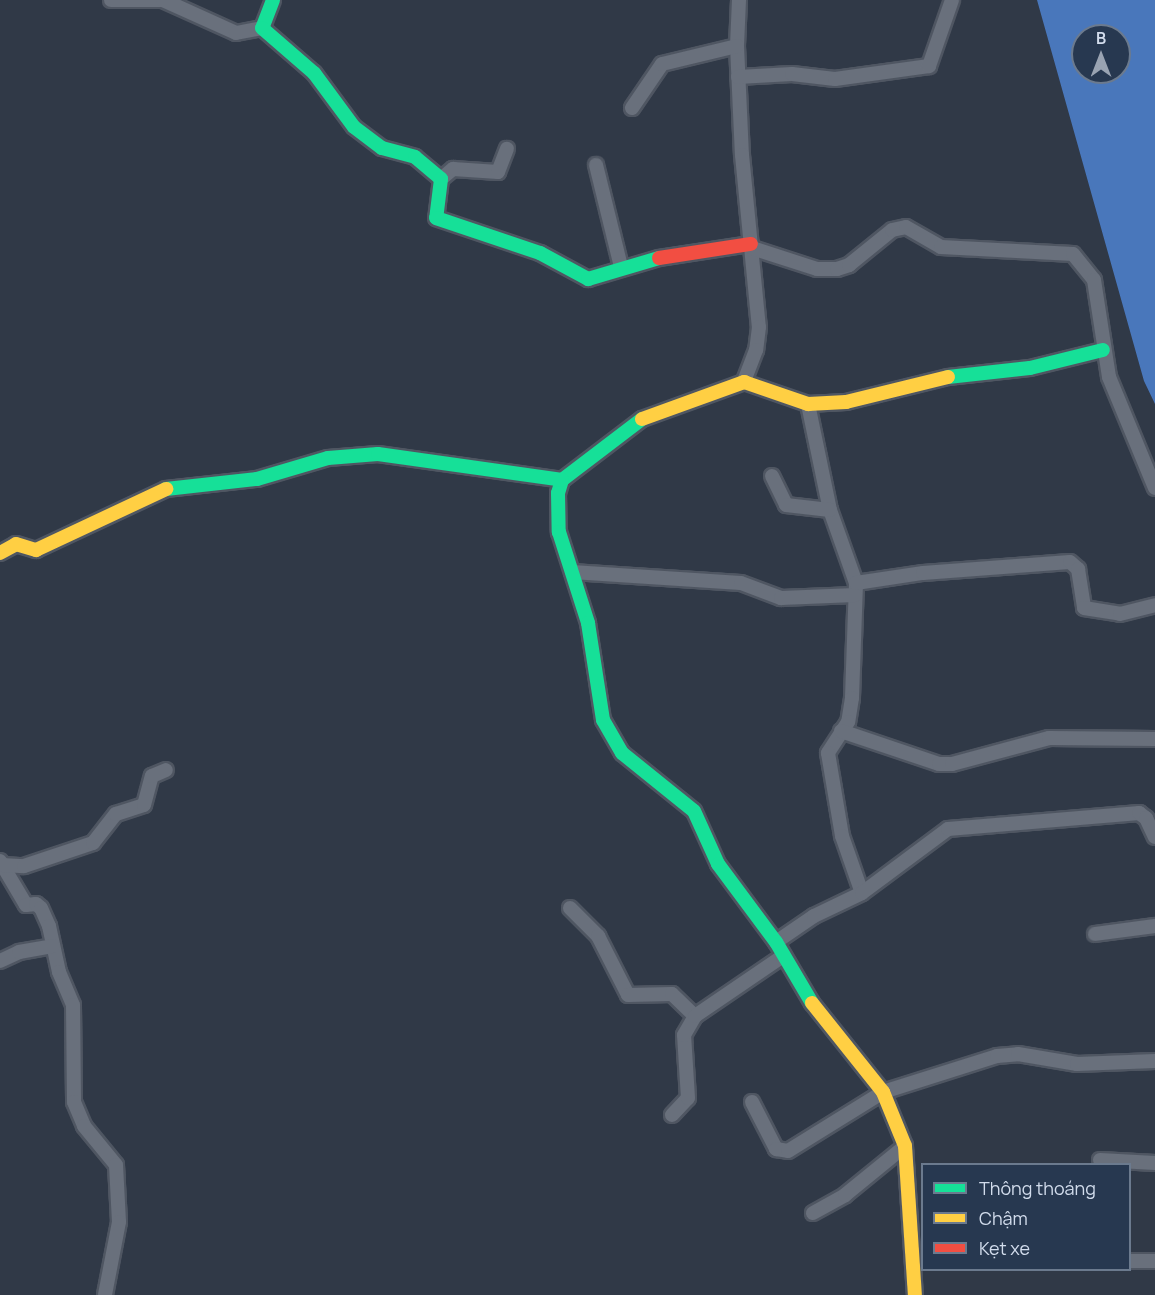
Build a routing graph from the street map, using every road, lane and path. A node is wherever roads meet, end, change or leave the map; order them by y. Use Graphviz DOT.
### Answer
graph roads {
  1 [pos="111,0"];
  2 [pos="273,0"];
  3 [pos="739,0"];
  4 [pos="952,0"];
  5 [pos="262,28"];
  6 [pos="737,46"];
  7 [pos="738,77"];
  8 [pos="632,108"];
  9 [pos="507,149"];
  10 [pos="596,165"];
  11 [pos="441,179"];
  12 [pos="752,246"];
  13 [pos="621,267"];
  14 [pos="1103,350"];
  15 [pos="744,382"];
  16 [pos="808,405"];
  17 [pos="772,476"];
  18 [pos="562,480"];
  19 [pos="1155,488"];
  20 [pos="830,510"];
  21 [pos="0,553"];
  22 [pos="572,572"];
  23 [pos="856,589"];
  24 [pos="1155,605"];
  25 [pos="841,731"];
  26 [pos="1155,739"];
  27 [pos="166,770"];
  28 [pos="1155,837"];
  29 [pos="1,863"];
  30 [pos="862,893"];
  31 [pos="570,908"];
  32 [pos="1155,926"];
  33 [pos="1095,934"];
  34 [pos="776,942"];
  35 [pos="52,946"];
  36 [pos="783,956"];
  37 [pos="0,961"];
  38 [pos="695,1016"];
  39 [pos="1155,1061"];
  40 [pos="883,1092"];
  41 [pos="752,1102"];
  42 [pos="672,1115"];
  43 [pos="904,1146"];
  44 [pos="1100,1160"];
  45 [pos="1155,1163"];
  46 [pos="813,1213"];
  47 [pos="1131,1261"];
  48 [pos="1155,1261"];
  49 [pos="105,1295"];
  50 [pos="915,1295"];
  1 -- 5 [label="street"];
  2 -- 5 [label="street"];
  3 -- 6 [label="street"];
  4 -- 7 [label="street"];
  5 -- 11 [label="street"];
  6 -- 7 [label="street"];
  6 -- 8 [label="street"];
  7 -- 12 [label="street"];
  9 -- 11 [label="street"];
  10 -- 13 [label="street"];
  11 -- 13 [label="street"];
  12 -- 13 [label="street"];
  12 -- 14 [label="street"];
  12 -- 15 [label="street"];
  14 -- 16 [label="street"];
  14 -- 19 [label="street"];
  15 -- 16 [label="street"];
  15 -- 18 [label="street"];
  16 -- 20 [label="street"];
  17 -- 20 [label="street"];
  18 -- 21 [label="street"];
  18 -- 22 [label="street"];
  20 -- 23 [label="street"];
  22 -- 23 [label="street"];
  22 -- 34 [label="street"];
  23 -- 24 [label="street"];
  23 -- 25 [label="street"];
  25 -- 26 [label="street"];
  25 -- 30 [label="street"];
  27 -- 29 [label="street"];
  28 -- 30 [label="street"];
  29 -- 35 [label="street"];
  30 -- 34 [label="street"];
  31 -- 38 [label="street"];
  32 -- 33 [label="street"];
  34 -- 36 [label="street"];
  35 -- 37 [label="street"];
  35 -- 49 [label="street"];
  36 -- 38 [label="street"];
  36 -- 40 [label="street"];
  38 -- 42 [label="street"];
  39 -- 40 [label="street"];
  40 -- 41 [label="street"];
  40 -- 43 [label="street"];
  43 -- 46 [label="street"];
  43 -- 50 [label="street"];
  44 -- 45 [label="street"];
  47 -- 48 [label="street"];
}
